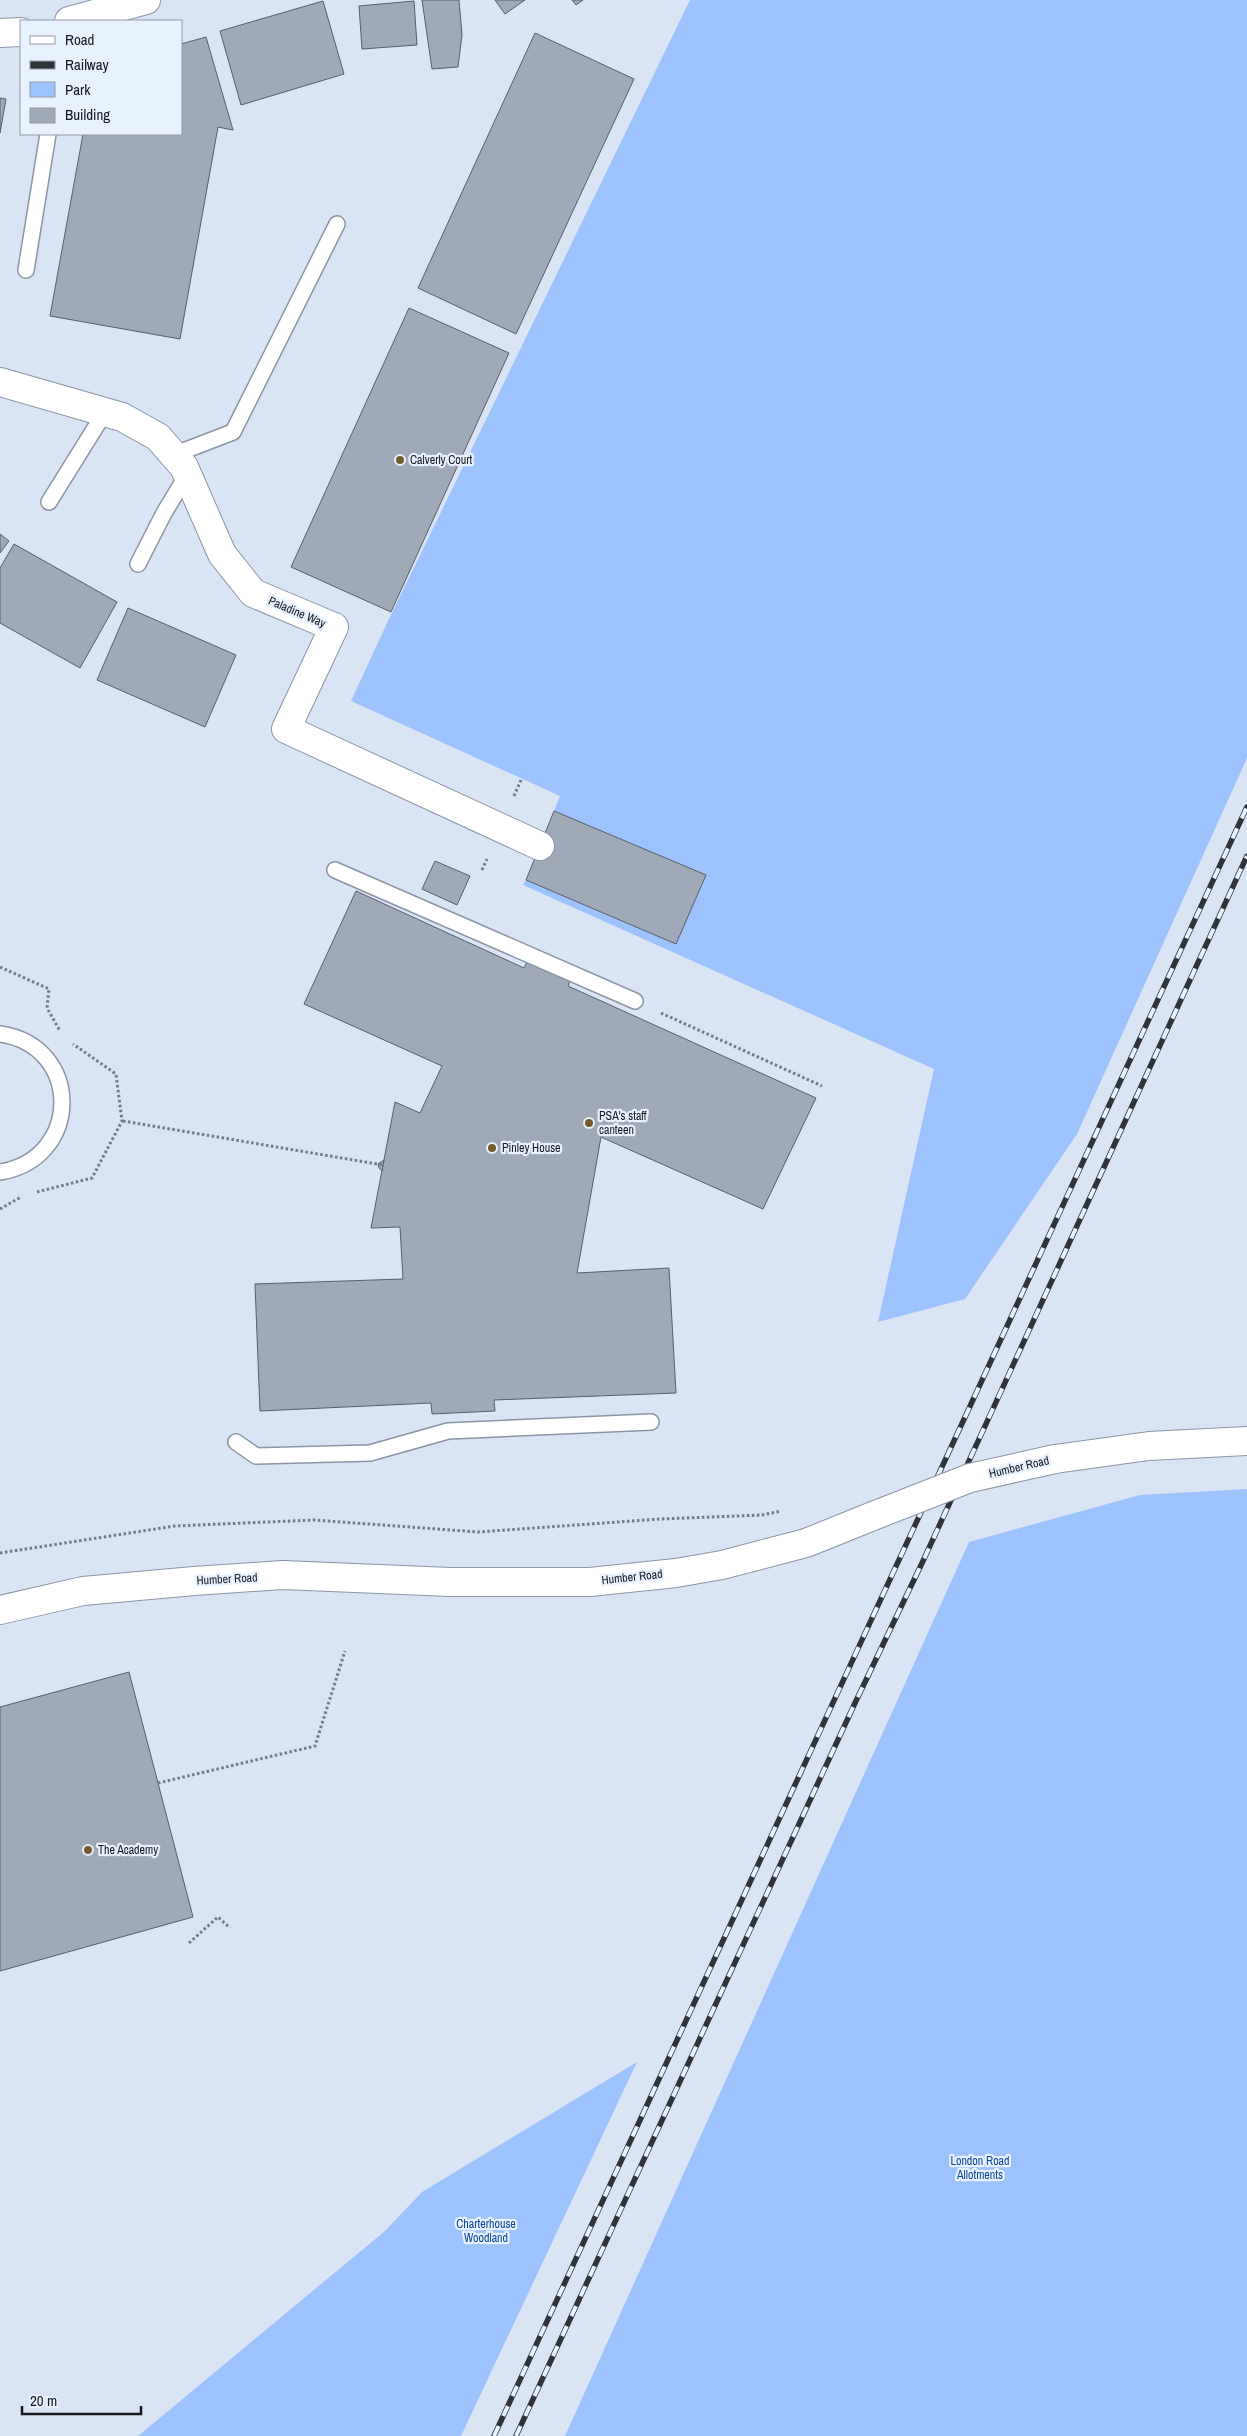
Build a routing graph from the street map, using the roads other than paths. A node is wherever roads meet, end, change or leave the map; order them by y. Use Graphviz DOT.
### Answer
graph roads {
  1 [pos="146,0"];
  2 [pos="75,20"];
  3 [pos="20,32"];
  4 [pos="0,33"];
  5 [pos="48,135"];
  6 [pos="337,224"];
  7 [pos="26,270"];
  8 [pos="2,386"];
  9 [pos="105,412"];
  10 [pos="180,465"];
  11 [pos="49,502"];
  12 [pos="138,564"];
  13 [pos="540,846"];
  14 [pos="335,870"];
  15 [pos="635,1001"];
  16 [pos="0,1034"];
  17 [pos="0,1172"];
  18 [pos="651,1422"];
  19 [pos="1247,1441"];
  20 [pos="236,1442"];
  21 [pos="0,1610"];
  1 -- 2 [label="main road"];
  3 -- 4 [label="main road"];
  5 -- 7 [label="lane"];
  6 -- 10 [label="lane"];
  8 -- 9 [label="main road, Paladine Way"];
  9 -- 10 [label="main road, Paladine Way"];
  9 -- 11 [label="lane"];
  10 -- 12 [label="lane"];
  10 -- 13 [label="main road, Paladine Way"];
  14 -- 15 [label="lane"];
  16 -- 17 [label="lane"];
  18 -- 20 [label="lane"];
  19 -- 21 [label="main road, Humber Road, bridge"];
}
